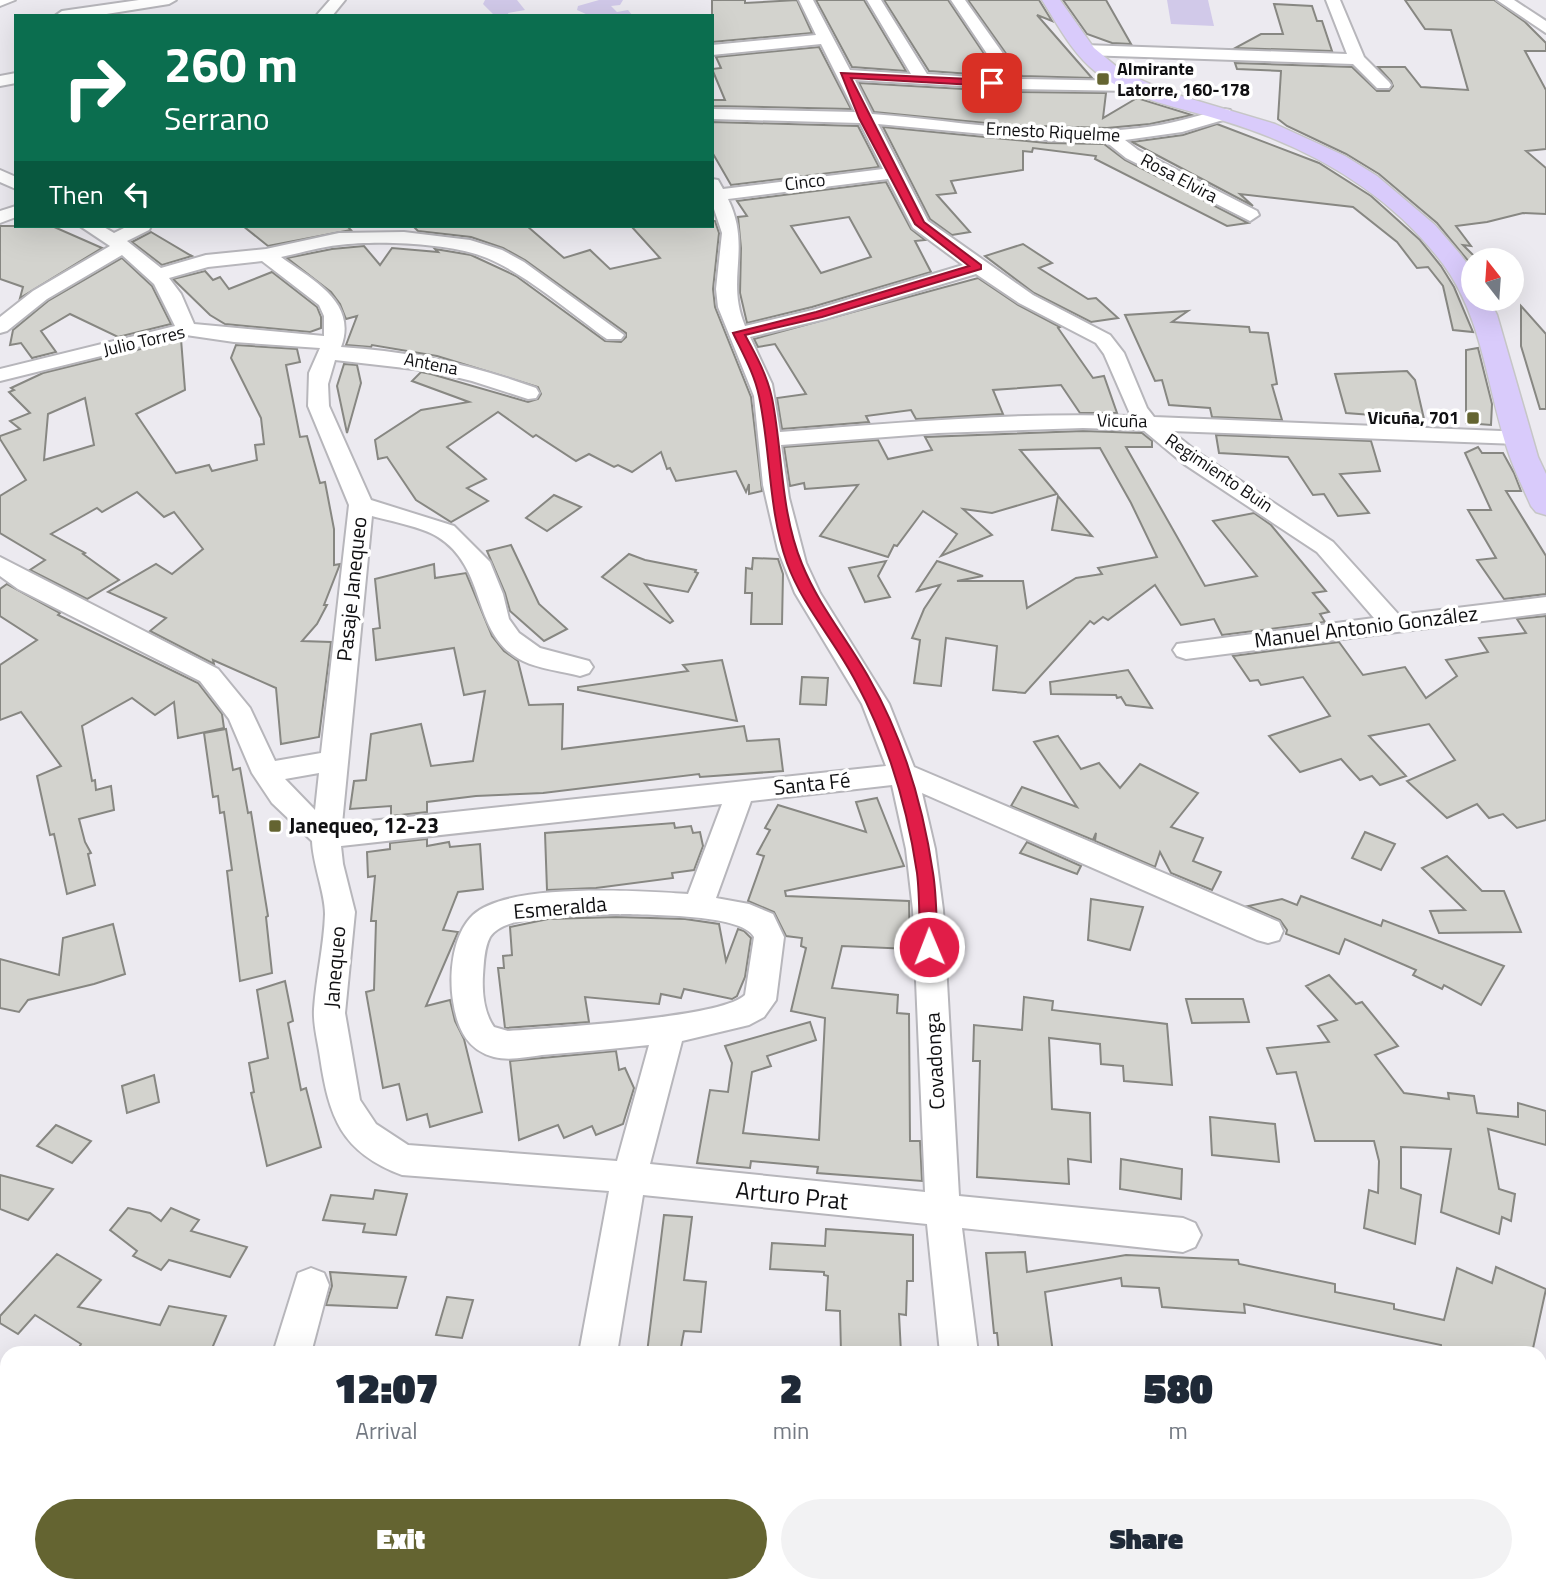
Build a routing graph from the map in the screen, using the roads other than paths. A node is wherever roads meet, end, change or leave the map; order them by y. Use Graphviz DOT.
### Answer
graph roads {
  1 [pos="8,0"];
  2 [pos="169,0"];
  3 [pos="338,0"];
  4 [pos="806,0"];
  5 [pos="874,0"];
  6 [pos="958,0"];
  7 [pos="1051,0"];
  8 [pos="1334,0"];
  9 [pos="1504,0"];
  10 [pos="0,2"];
  11 [pos="115,3"];
  12 [pos="70,14"];
  13 [pos="325,14"];
  14 [pos="1546,29"];
  15 [pos="825,39"];
  16 [pos="714,50"];
  17 [pos="1084,50"];
  18 [pos="1357,59"];
  19 [pos="845,75"];
  20 [pos="922,79"];
  21 [pos="1016,84"];
  22 [pos="1383,85"];
  23 [pos="1132,86"];
  24 [pos="714,114"];
  25 [pos="1224,114"];
  26 [pos="864,118"];
  27 [pos="1111,137"];
  28 [pos="894,173"];
  29 [pos="715,189"];
  30 [pos="1250,215"];
  31 [pos="93,228"];
  32 [pos="139,228"];
  33 [pos="119,243"];
  34 [pos="266,255"];
  35 [pos="977,267"];
  36 [pos="159,275"];
  37 [pos="1461,275"];
  38 [pos="1482,312"];
  39 [pos="0,327"];
  40 [pos="186,329"];
  41 [pos="738,333"];
  42 [pos="614,335"];
  43 [pos="331,348"];
  44 [pos="0,375"];
  45 [pos="528,393"];
  46 [pos="1147,422"];
  47 [pos="1518,437"];
  48 [pos="769,439"];
  49 [pos="360,505"];
  50 [pos="1546,506"];
  51 [pos="0,565"];
  52 [pos="1546,605"];
  53 [pos="1393,624"];
  54 [pos="1186,650"];
  55 [pos="580,667"];
  56 [pos="335,760"];
  57 [pos="266,773"];
  58 [pos="904,775"];
  59 [pos="741,790"];
  60 [pos="326,837"];
  61 [pos="698,906"];
  62 [pos="1268,930"];
  63 [pos="669,1030"];
  64 [pos="402,1160"];
  65 [pos="629,1178"];
  66 [pos="943,1212"];
  67 [pos="1183,1235"];
  68 [pos="311,1285"];
  69 [pos="294,1346"];
  70 [pos="599,1346"];
  71 [pos="958,1346"];
  1 -- 10 [label="street"];
  2 -- 11 [label="street"];
  3 -- 13 [label="street"];
  4 -- 15 [label="street, Regimiento Buin"];
  5 -- 20 [label="street"];
  6 -- 21 [label="street"];
  7 -- 17 [label="main road"];
  8 -- 18 [label="street"];
  9 -- 14 [label="street"];
  11 -- 12 [label="street"];
  15 -- 16 [label="street"];
  15 -- 19 [label="street, Regimiento Buin"];
  17 -- 18 [label="street"];
  17 -- 23 [label="main road"];
  18 -- 22 [label="street"];
  19 -- 20 [label="street"];
  19 -- 26 [label="street, Regimiento Buin"];
  20 -- 21 [label="street"];
  21 -- 23 [label="street"];
  23 -- 25 [label="main road"];
  24 -- 26 [label="street, Ernesto Riquelme"];
  25 -- 27 [label="street, Ernesto Riquelme"];
  25 -- 37 [label="main road"];
  26 -- 27 [label="street, Ernesto Riquelme"];
  26 -- 28 [label="street, Regimiento Buin"];
  27 -- 30 [label="street, Rosa Elvira"];
  28 -- 29 [label="street, Cinco"];
  28 -- 35 [label="street, Regimiento Buin"];
  29 -- 41 [label="street, Covadonga"];
  31 -- 33 [label="street"];
  32 -- 33 [label="street"];
  33 -- 36 [label="street"];
  33 -- 39 [label="street"];
  34 -- 36 [label="street"];
  34 -- 42 [label="street"];
  34 -- 43 [label="street"];
  35 -- 41 [label="street"];
  35 -- 46 [label="street, Regimiento Buin"];
  36 -- 40 [label="street"];
  38 -- 47 [label="main road"];
  40 -- 43 [label="street, Julio Torres"];
  40 -- 44 [label="street, Julio Torres"];
  41 -- 48 [label="street, Covadonga"];
  43 -- 45 [label="street, Antena"];
  43 -- 49 [label="street, Pasaje Janequeo"];
  46 -- 47 [label="street, Vicuña"];
  46 -- 48 [label="street, Vicuña"];
  46 -- 53 [label="street, Regimiento Buin"];
  47 -- 50 [label="main road"];
  48 -- 58 [label="street, Covadonga"];
  49 -- 55 [label="street"];
  49 -- 56 [label="street, Pasaje Janequeo"];
  51 -- 57 [label="street"];
  52 -- 53 [label="street, Manuel Antonio González"];
  53 -- 54 [label="street, Manuel Antonio González"];
  56 -- 57 [label="street"];
  56 -- 60 [label="street, Pasaje Janequeo"];
  57 -- 60 [label="street"];
  58 -- 59 [label="street, Santa Fé"];
  58 -- 62 [label="street, Santa Fé"];
  58 -- 66 [label="street, Covadonga"];
  59 -- 60 [label="street, Santa Fé"];
  59 -- 61 [label="street"];
  60 -- 64 [label="street, Janequeo"];
  61 -- 63 [label="street, Esmeralda"];
  61 -- 63 [label="street, Esmeralda"];
  63 -- 65 [label="street"];
  64 -- 65 [label="street, Arturo Prat"];
  65 -- 66 [label="street, Arturo Prat"];
  65 -- 70 [label="street"];
  66 -- 67 [label="street, Arturo Prat"];
  66 -- 71 [label="street, Covadonga"];
  68 -- 69 [label="street"];
}
